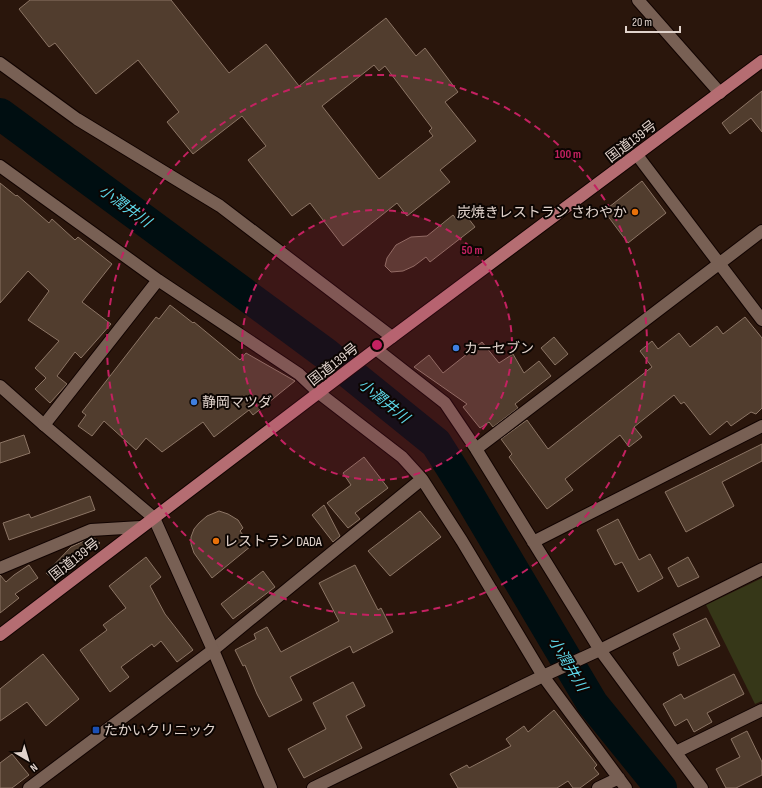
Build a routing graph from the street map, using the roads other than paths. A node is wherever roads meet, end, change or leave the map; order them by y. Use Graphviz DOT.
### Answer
graph roads {
  1 [pos="638,0"];
  2 [pos="762,61"];
  3 [pos="0,63"];
  4 [pos="720,93"];
  5 [pos="637,155"];
  6 [pos="0,166"];
  7 [pos="762,231"];
  8 [pos="719,263"];
  9 [pos="158,280"];
  10 [pos="762,320"];
  11 [pos="392,337"];
  12 [pos="372,352"];
  13 [pos="2,390"];
  14 [pos="322,391"];
  15 [pos="44,425"];
  16 [pos="762,426"];
  17 [pos="476,449"];
  18 [pos="422,479"];
  19 [pos="154,518"];
  20 [pos="140,527"];
  21 [pos="533,542"];
  22 [pos="0,568"];
  23 [pos="762,569"];
  24 [pos="0,635"];
  25 [pos="213,650"];
  26 [pos="600,650"];
  27 [pos="543,676"];
  28 [pos="762,710"];
  29 [pos="676,752"];
  30 [pos="619,778"];
  31 [pos="29,788"];
  32 [pos="271,788"];
  33 [pos="313,788"];
  34 [pos="598,788"];
  35 [pos="626,788"];
  36 [pos="702,788"];
  1 -- 4 [label="street"];
  2 -- 4 [label="highway, 国道139号"];
  3 -- 11 [label="street"];
  4 -- 5 [label="highway, 国道139号"];
  5 -- 8 [label="street"];
  5 -- 11 [label="highway, 国道139号"];
  6 -- 9 [label="street"];
  7 -- 8 [label="street"];
  8 -- 10 [label="street"];
  8 -- 17 [label="street"];
  9 -- 14 [label="street"];
  9 -- 15 [label="street"];
  11 -- 12 [label="highway, 国道139号"];
  12 -- 14 [label="highway, 国道139号"];
  12 -- 17 [label="street"];
  13 -- 15 [label="street"];
  14 -- 18 [label="street"];
  14 -- 19 [label="highway, 国道139号"];
  15 -- 19 [label="street"];
  16 -- 21 [label="street"];
  17 -- 21 [label="street"];
  18 -- 25 [label="street"];
  18 -- 27 [label="street"];
  19 -- 20 [label="highway, 国道139号"];
  19 -- 25 [label="street"];
  20 -- 22 [label="street"];
  20 -- 24 [label="highway, 国道139号"];
  21 -- 26 [label="street"];
  23 -- 26 [label="street"];
  25 -- 31 [label="street"];
  25 -- 32 [label="street"];
  26 -- 27 [label="street"];
  26 -- 29 [label="street"];
  27 -- 30 [label="street"];
  27 -- 33 [label="street"];
  28 -- 29 [label="street"];
  29 -- 36 [label="street"];
  30 -- 34 [label="street"];
  30 -- 35 [label="street"];
}
